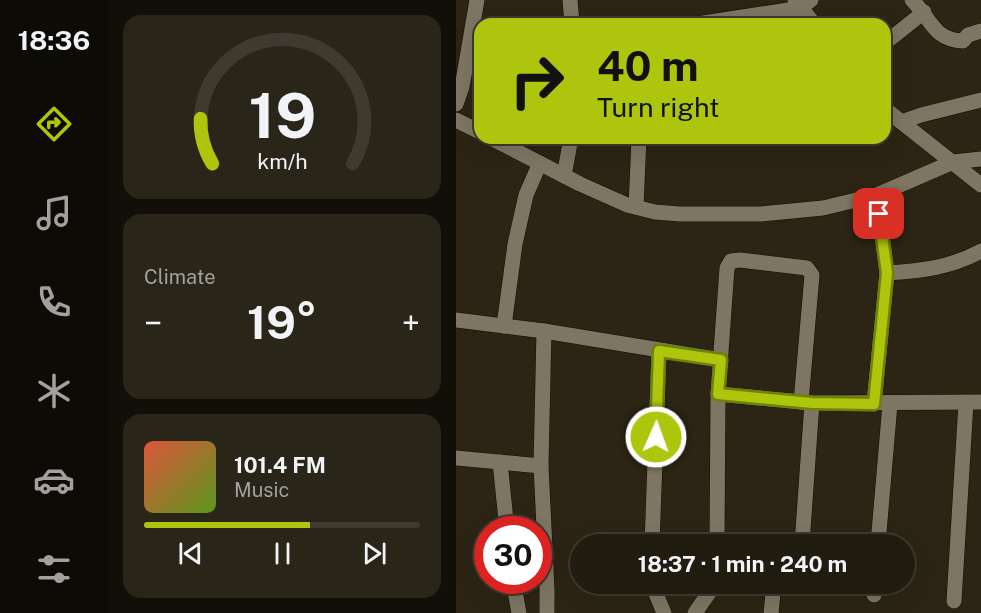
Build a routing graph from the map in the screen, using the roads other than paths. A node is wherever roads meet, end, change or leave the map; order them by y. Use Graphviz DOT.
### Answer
graph roads {
  1 [pos="477,0"];
  2 [pos="570,0"];
  3 [pos="912,0"];
  4 [pos="802,3"];
  5 [pos="924,12"];
  6 [pos="572,18"];
  7 [pos="727,18"];
  8 [pos="811,18"];
  9 [pos="981,32"];
  10 [pos="891,38"];
  11 [pos="981,100"];
  12 [pos="456,104"];
  13 [pos="891,114"];
  14 [pos="456,120"];
  15 [pos="901,122"];
  16 [pos="474,129"];
  17 [pos="503,144"];
  18 [pos="571,144"];
  19 [pos="639,144"];
  20 [pos="981,159"];
  21 [pos="953,162"];
  22 [pos="540,163"];
  23 [pos="564,176"];
  24 [pos="981,185"];
  25 [pos="877,195"];
  26 [pos="636,207"];
  27 [pos="981,251"];
  28 [pos="887,273"];
  29 [pos="456,320"];
  30 [pos="504,326"];
  31 [pos="544,331"];
  32 [pos="659,351"];
  33 [pos="721,360"];
  34 [pos="718,394"];
  35 [pos="806,403"];
  36 [pos="973,403"];
  37 [pos="874,404"];
  38 [pos="890,404"];
  39 [pos="456,458"];
  40 [pos="500,462"];
  41 [pos="541,466"];
  42 [pos="506,516"];
  43 [pos="652,534"];
  44 [pos="717,534"];
  45 [pos="802,534"];
  46 [pos="879,534"];
  47 [pos="516,594"];
  48 [pos="656,594"];
  49 [pos="708,594"];
  50 [pos="773,594"];
  51 [pos="954,601"];
  52 [pos="519,613"];
  53 [pos="547,613"];
  54 [pos="664,613"];
  55 [pos="695,613"];
  56 [pos="771,613"];
  1 -- 12 [label="street"];
  2 -- 6 [label="street"];
  3 -- 5 [label="street"];
  4 -- 7 [label="street"];
  4 -- 8 [label="street"];
  5 -- 9 [label="street"];
  5 -- 10 [label="street"];
  11 -- 15 [label="street"];
  13 -- 15 [label="street"];
  14 -- 16 [label="street"];
  15 -- 21 [label="street"];
  17 -- 22 [label="street"];
  18 -- 23 [label="street"];
  19 -- 26 [label="street"];
  20 -- 21 [label="street"];
  21 -- 24 [label="street"];
  21 -- 25 [label="street"];
  22 -- 23 [label="street"];
  22 -- 30 [label="street"];
  23 -- 26 [label="street"];
  25 -- 26 [label="street"];
  25 -- 28 [label="street"];
  27 -- 28 [label="street"];
  28 -- 37 [label="street"];
  29 -- 30 [label="street"];
  30 -- 31 [label="street"];
  31 -- 32 [label="street"];
  31 -- 41 [label="street"];
  32 -- 33 [label="street"];
  32 -- 43 [label="street"];
  33 -- 34 [label="street"];
  33 -- 35 [label="street"];
  34 -- 35 [label="street"];
  34 -- 44 [label="street"];
  35 -- 37 [label="street"];
  35 -- 45 [label="street"];
  36 -- 38 [label="street"];
  36 -- 51 [label="street"];
  37 -- 38 [label="street"];
  38 -- 46 [label="street"];
  39 -- 40 [label="street"];
  40 -- 41 [label="street"];
  40 -- 42 [label="street"];
  41 -- 53 [label="street"];
  47 -- 52 [label="street"];
  48 -- 54 [label="street"];
  49 -- 55 [label="street"];
  50 -- 56 [label="street"];
}
